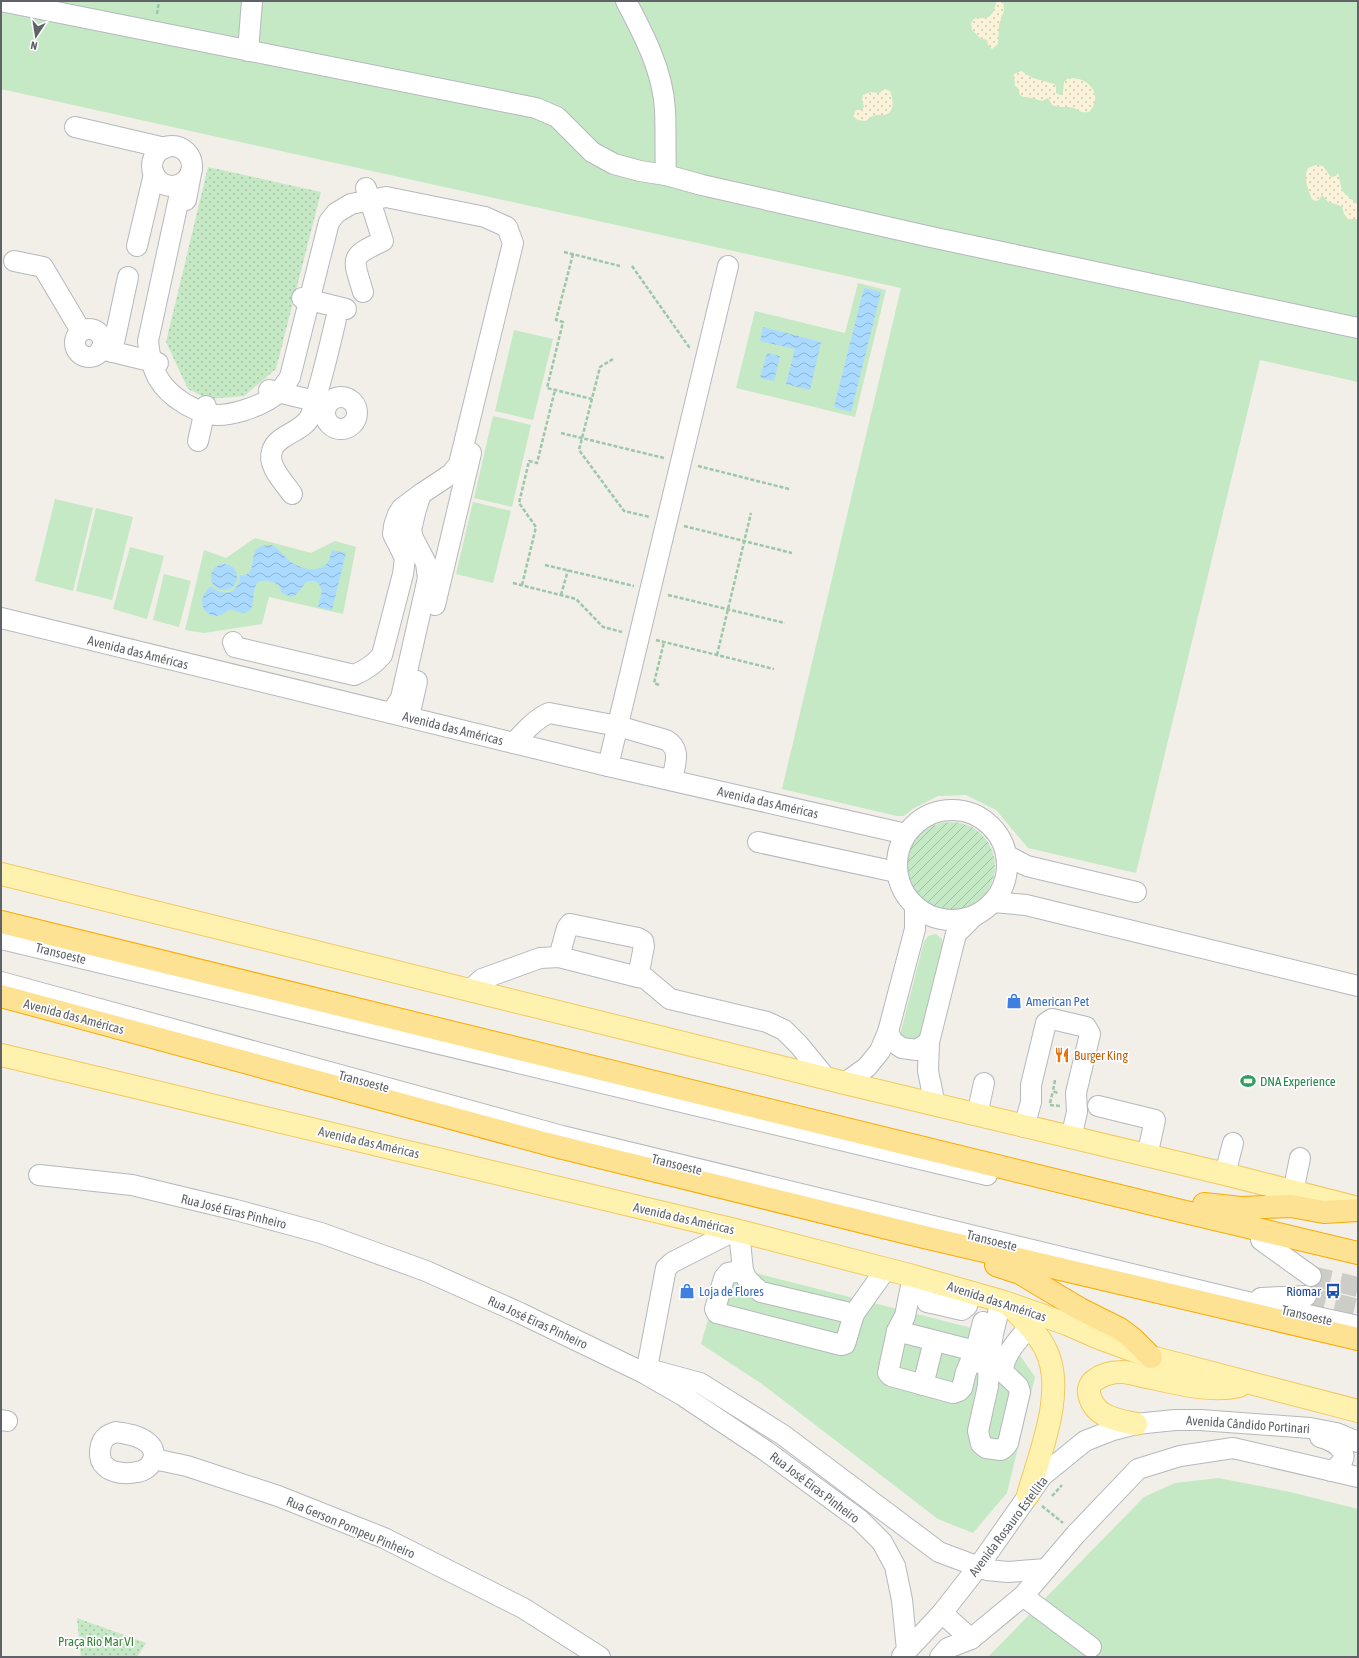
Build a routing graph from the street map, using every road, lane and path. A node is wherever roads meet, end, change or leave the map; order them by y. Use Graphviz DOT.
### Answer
graph roads {
  1 [pos="1,1"];
  2 [pos="252,1"];
  3 [pos="626,1"];
  4 [pos="248,51"];
  5 [pos="75,127"];
  6 [pos="165,148"];
  7 [pos="154,174"];
  8 [pos="666,175"];
  9 [pos="187,176"];
  10 [pos="367,194"];
  11 [pos="137,246"];
  12 [pos="564,252"];
  13 [pos="573,254"];
  14 [pos="14,260"];
  15 [pos="620,266"];
  16 [pos="632,266"];
  17 [pos="728,266"];
  18 [pos="128,277"];
  19 [pos="363,292"];
  20 [pos="306,299"];
  21 [pos="1358,328"];
  22 [pos="88,330"];
  23 [pos="110,345"];
  24 [pos="153,352"];
  25 [pos="707,352"];
  26 [pos="613,359"];
  27 [pos="280,384"];
  28 [pos="555,390"];
  29 [pos="323,398"];
  30 [pos="592,400"];
  31 [pos="205,410"];
  32 [pos="198,441"];
  33 [pos="467,468"];
  34 [pos="292,494"];
  35 [pos="421,494"];
  36 [pos="750,513"];
  37 [pos="667,522"];
  38 [pos="744,541"];
  39 [pos="792,553"];
  40 [pos="568,570"];
  41 [pos="403,574"];
  42 [pos="427,581"];
  43 [pos="522,585"];
  44 [pos="561,595"];
  45 [pos="2,615"];
  46 [pos="233,642"];
  47 [pos="664,642"];
  48 [pos="716,655"];
  49 [pos="659,685"];
  50 [pos="400,715"];
  51 [pos="618,726"];
  52 [pos="514,743"];
  53 [pos="608,766"];
  54 [pos="672,780"];
  55 [pos="906,834"];
  56 [pos="758,842"];
  57 [pos="1006,855"];
  58 [pos="896,872"];
  59 [pos="1,874"];
  60 [pos="1136,892"];
  61 [pos="993,902"];
  62 [pos="915,907"];
  63 [pos="974,916"];
  64 [pos="1,922"];
  65 [pos="1,939"];
  66 [pos="560,957"];
  67 [pos="638,977"];
  68 [pos="1,982"];
  69 [pos="1358,986"];
  70 [pos="470,990"];
  71 [pos="1,996"];
  72 [pos="888,1032"];
  73 [pos="929,1042"];
  74 [pos="1,1054"];
  75 [pos="836,1081"];
  76 [pos="984,1083"];
  77 [pos="1053,1091"];
  78 [pos="1050,1104"];
  79 [pos="935,1105"];
  80 [pos="1098,1106"];
  81 [pos="977,1115"];
  82 [pos="1024,1127"];
  83 [pos="1071,1138"];
  84 [pos="1233,1143"];
  85 [pos="1146,1156"];
  86 [pos="1300,1158"];
  87 [pos="1225,1174"];
  88 [pos="39,1175"];
  89 [pos="1293,1192"];
  90 [pos="1358,1209"];
  91 [pos="1181,1211"];
  92 [pos="738,1230"];
  93 [pos="920,1236"];
  94 [pos="1261,1240"];
  95 [pos="1358,1253"];
  96 [pos="1358,1264"];
  97 [pos="886,1269"];
  98 [pos="743,1271"];
  99 [pos="1311,1276"];
  100 [pos="919,1277"];
  101 [pos="1306,1296"];
  102 [pos="993,1299"];
  103 [pos="1239,1300"];
  104 [pos="854,1314"];
  105 [pos="1358,1326"];
  106 [pos="1029,1327"];
  107 [pos="897,1331"];
  108 [pos="1358,1339"];
  109 [pos="934,1340"];
  110 [pos="975,1351"];
  111 [pos="1151,1356"];
  112 [pos="645,1371"];
  113 [pos="1252,1383"];
  114 [pos="923,1385"];
  115 [pos="972,1400"];
  116 [pos="1358,1411"];
  117 [pos="1136,1424"];
  118 [pos="1281,1426"];
  119 [pos="1358,1442"];
  120 [pos="154,1458"];
  121 [pos="1331,1471"];
  122 [pos="1358,1478"];
  123 [pos="1067,1479"];
  124 [pos="1035,1501"];
  125 [pos="1076,1534"];
  126 [pos="978,1567"];
  127 [pos="1046,1569"];
  128 [pos="1023,1596"];
  129 [pos="942,1613"];
  130 [pos="971,1639"];
  131 [pos="1091,1647"];
  132 [pos="904,1654"];
  133 [pos="600,1657"];
  134 [pos="940,1657"];
  1 -- 4 [label="street"];
  2 -- 4 [label="street"];
  3 -- 8 [label="street"];
  4 -- 8 [label="street"];
  5 -- 6 [label="street"];
  6 -- 7 [label="street"];
  6 -- 9 [label="street"];
  7 -- 9 [label="street"];
  7 -- 11 [label="street"];
  8 -- 21 [label="street"];
  9 -- 24 [label="street"];
  10 -- 19 [label="street"];
  10 -- 20 [label="street"];
  10 -- 33 [label="street"];
  10 -- 35 [label="street"];
  12 -- 13 [label="path"];
  13 -- 15 [label="path"];
  13 -- 28 [label="path"];
  14 -- 22 [label="street"];
  16 -- 25 [label="path"];
  17 -- 25 [label="street"];
  18 -- 23 [label="street"];
  20 -- 27 [label="street"];
  20 -- 29 [label="street"];
  22 -- 23 [label="street"];
  22 -- 23 [label="street"];
  23 -- 24 [label="street"];
  24 -- 31 [label="street"];
  25 -- 37 [label="street"];
  26 -- 30 [label="path"];
  27 -- 29 [label="street"];
  27 -- 31 [label="street"];
  28 -- 30 [label="path"];
  28 -- 43 [label="path"];
  29 -- 34 [label="street"];
  30 -- 37 [label="path"];
  31 -- 32 [label="street"];
  33 -- 50 [label="street"];
  33 -- 50 [label="street"];
  35 -- 41 [label="street"];
  35 -- 42 [label="street"];
  36 -- 38 [label="path"];
  37 -- 38 [label="path"];
  37 -- 51 [label="street"];
  38 -- 39 [label="path"];
  38 -- 48 [label="path"];
  40 -- 44 [label="path"];
  41 -- 42 [label="street"];
  41 -- 46 [label="street"];
  42 -- 50 [label="street"];
  45 -- 50 [label="street, Avenida das Américas"];
  47 -- 49 [label="path"];
  50 -- 52 [label="street, Avenida das Américas"];
  51 -- 52 [label="street"];
  51 -- 53 [label="street"];
  51 -- 54 [label="street"];
  52 -- 53 [label="street, Avenida das Américas"];
  53 -- 54 [label="street, Avenida das Américas"];
  54 -- 55 [label="street, Avenida das Américas"];
  55 -- 57 [label="street"];
  55 -- 58 [label="street"];
  56 -- 58 [label="street"];
  57 -- 60 [label="street"];
  57 -- 61 [label="street"];
  58 -- 62 [label="street"];
  59 -- 70 [label="main road"];
  61 -- 63 [label="street"];
  61 -- 69 [label="street"];
  62 -- 63 [label="street"];
  62 -- 72 [label="street"];
  63 -- 73 [label="street"];
  64 -- 91 [label="highway"];
  65 -- 94 [label="street, Transoeste"];
  66 -- 67 [label="street"];
  66 -- 67 [label="street"];
  66 -- 70 [label="street"];
  67 -- 75 [label="street"];
  68 -- 103 [label="street, Transoeste"];
  70 -- 75 [label="main road"];
  71 -- 93 [label="highway, Avenida das Américas"];
  72 -- 73 [label="street"];
  72 -- 75 [label="street"];
  73 -- 79 [label="street"];
  74 -- 92 [label="main road, Avenida das Américas"];
  75 -- 79 [label="main road"];
  76 -- 81 [label="street"];
  77 -- 78 [label="path"];
  79 -- 81 [label="main road"];
  80 -- 85 [label="street"];
  81 -- 82 [label="main road"];
  82 -- 83 [label="main road"];
  82 -- 83 [label="street"];
  83 -- 85 [label="main road"];
  84 -- 87 [label="street"];
  85 -- 87 [label="main road"];
  86 -- 89 [label="street"];
  87 -- 89 [label="main road"];
  88 -- 112 [label="street, Rua José Eiras Pinheiro"];
  89 -- 90 [label="main road"];
  90 -- 91 [label="highway"];
  91 -- 95 [label="highway"];
  92 -- 97 [label="main road, Avenida das Américas"];
  92 -- 98 [label="street"];
  92 -- 112 [label="street"];
  93 -- 108 [label="highway, Avenida das Américas"];
  93 -- 111 [label="highway"];
  94 -- 96 [label="street, Transoeste"];
  94 -- 99 [label="street"];
  97 -- 100 [label="main road, Avenida das Américas"];
  97 -- 104 [label="street"];
  98 -- 104 [label="street"];
  98 -- 104 [label="street"];
  100 -- 102 [label="main road, Avenida das Américas"];
  100 -- 107 [label="street"];
  101 -- 103 [label="street"];
  102 -- 106 [label="main road"];
  102 -- 106 [label="street"];
  102 -- 110 [label="street"];
  102 -- 111 [label="main road, Avenida das Américas"];
  103 -- 105 [label="street, Transoeste"];
  106 -- 124 [label="main road"];
  107 -- 109 [label="street"];
  107 -- 114 [label="street"];
  109 -- 110 [label="street"];
  109 -- 114 [label="street"];
  110 -- 114 [label="street"];
  110 -- 115 [label="street"];
  111 -- 113 [label="main road, Avenida das Américas"];
  112 -- 126 [label="street"];
  112 -- 132 [label="street, Rua José Eiras Pinheiro"];
  113 -- 116 [label="main road, Avenida das Américas"];
  113 -- 117 [label="main road"];
  117 -- 118 [label="street, Avenida Cândido Portinari"];
  117 -- 124 [label="street, Avenida Rosauro Estellita"];
  118 -- 119 [label="street, Avenida Cândido Portinari"];
  118 -- 121 [label="street"];
  120 -- 133 [label="street, Rua Gerson Pompeu Pinheiro"];
  121 -- 122 [label="street, Avenida Cândido Portinari"];
  121 -- 125 [label="street, Avenida Cândido Portinari"];
  123 -- 124 [label="path"];
  124 -- 125 [label="path"];
  124 -- 126 [label="street, Avenida Rosauro Estellita"];
  125 -- 127 [label="street"];
  126 -- 127 [label="street"];
  126 -- 129 [label="street, Avenida Rosauro Estellita"];
  127 -- 128 [label="street"];
  128 -- 130 [label="street"];
  128 -- 131 [label="street"];
  129 -- 130 [label="street"];
  129 -- 132 [label="street, Avenida Rosauro Estellita"];
  130 -- 134 [label="street"];
}
